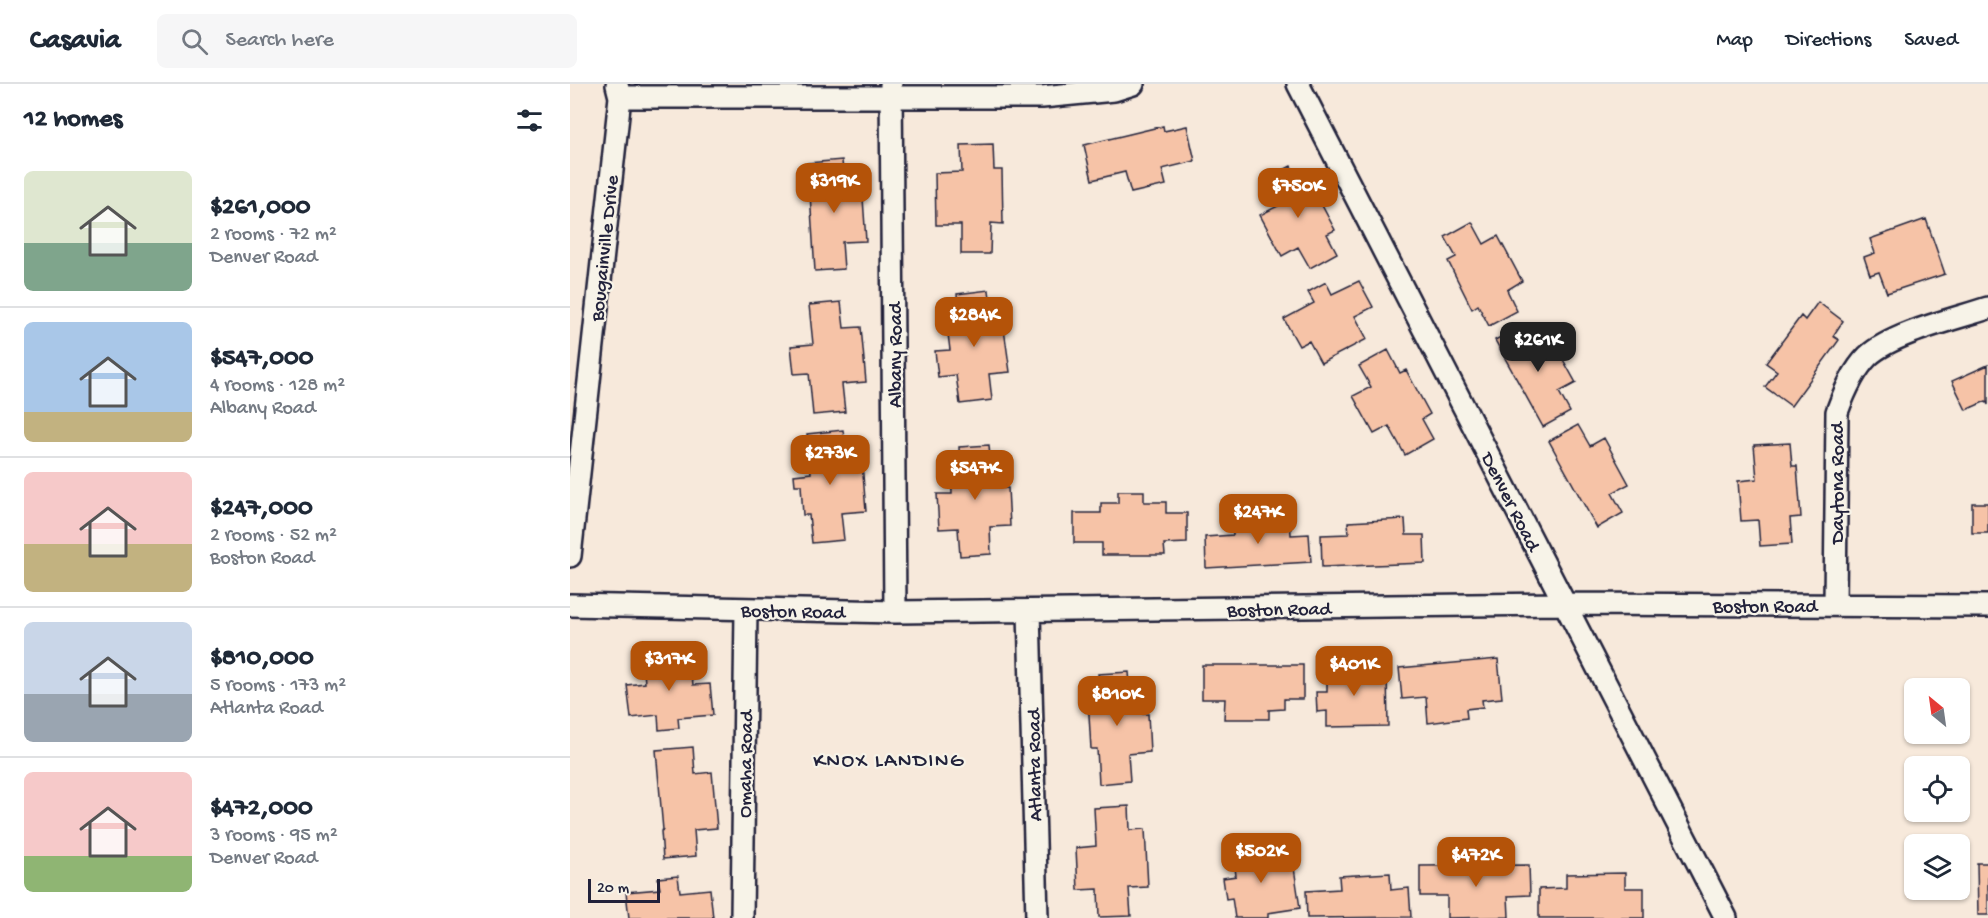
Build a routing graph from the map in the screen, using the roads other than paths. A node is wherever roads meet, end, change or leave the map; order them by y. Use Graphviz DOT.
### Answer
graph roads {
  1 [pos="1133,84"];
  2 [pos="1298,84"];
  3 [pos="619,91"];
  4 [pos="892,91"];
  5 [pos="1988,308"];
  6 [pos="570,556"];
  7 [pos="1564,604"];
  8 [pos="570,605"];
  9 [pos="1835,605"];
  10 [pos="1988,606"];
  11 [pos="746,610"];
  12 [pos="1029,611"];
  13 [pos="895,612"];
  14 [pos="742,918"];
  15 [pos="1037,918"];
  16 [pos="1726,918"];
  1 -- 4 [label="street"];
  2 -- 7 [label="street, Denver Road"];
  3 -- 4 [label="street"];
  3 -- 6 [label="street, Bougainville Drive"];
  4 -- 13 [label="street, Albany Road"];
  5 -- 9 [label="street, Daytona Road"];
  7 -- 9 [label="street, Boston Road"];
  7 -- 12 [label="street, Boston Road"];
  7 -- 16 [label="street, Denver Road"];
  8 -- 11 [label="street, Boston Road"];
  9 -- 10 [label="street, Boston Road"];
  11 -- 13 [label="street, Boston Road"];
  11 -- 14 [label="street, Omaha Road"];
  12 -- 13 [label="street, Boston Road"];
  12 -- 15 [label="street, Atlanta Road"];
}
